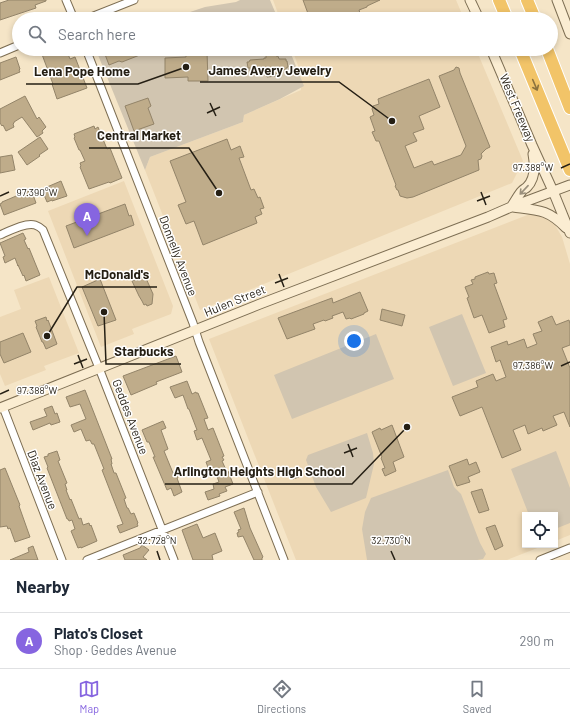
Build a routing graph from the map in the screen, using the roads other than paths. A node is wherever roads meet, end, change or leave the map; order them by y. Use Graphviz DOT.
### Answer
graph roads {
  1 [pos="66,0"];
  2 [pos="134,0"];
  3 [pos="470,0"];
  4 [pos="499,0"];
  5 [pos="527,0"];
  6 [pos="557,0"];
  7 [pos="71,12"];
  8 [pos="104,12"];
  9 [pos="476,12"];
  10 [pos="504,12"];
  11 [pos="532,12"];
  12 [pos="570,34"];
  13 [pos="12,48"];
  14 [pos="0,53"];
  15 [pos="89,56"];
  16 [pos="495,56"];
  17 [pos="523,56"];
  18 [pos="550,56"];
  19 [pos="570,108"];
  20 [pos="532,145"];
  21 [pos="570,170"];
  22 [pos="566,186"];
  23 [pos="553,191"];
  24 [pos="511,207"];
  25 [pos="570,232"];
  26 [pos="0,235"];
  27 [pos="195,330"];
  28 [pos="99,368"];
  29 [pos="1,408"];
  30 [pos="258,492"];
  31 [pos="162,530"];
  32 [pos="570,548"];
  33 [pos="62,560"];
  34 [pos="86,560"];
  35 [pos="174,560"];
  36 [pos="284,560"];
  37 [pos="540,560"];
  1 -- 7 [label="street"];
  2 -- 8 [label="street"];
  3 -- 9 [label="main road"];
  4 -- 10 [label="highway"];
  5 -- 11 [label="highway"];
  6 -- 12 [label="main road"];
  13 -- 14 [label="street"];
  15 -- 27 [label="street, Donnelly Avenue"];
  16 -- 20 [label="main road, West Freeway"];
  17 -- 21 [label="highway, West Freeway, one-way"];
  18 -- 19 [label="highway"];
  20 -- 23 [label="main road, West Freeway"];
  20 -- 24 [label="main road, one-way"];
  22 -- 23 [label="main road, Hulen Street"];
  23 -- 24 [label="main road, Hulen Street"];
  23 -- 25 [label="main road, West Freeway"];
  24 -- 25 [label="main road"];
  24 -- 27 [label="main road, Hulen Street"];
  26 -- 28 [label="street, Geddes Avenue"];
  27 -- 28 [label="main road, Hulen Street"];
  27 -- 30 [label="street, Donnelly Avenue"];
  28 -- 29 [label="main road, Hulen Street"];
  28 -- 31 [label="street, Geddes Avenue"];
  29 -- 33 [label="street, Diaz Avenue"];
  30 -- 31 [label="street"];
  30 -- 36 [label="street, Donnelly Avenue"];
  31 -- 34 [label="street"];
  31 -- 35 [label="street, Geddes Avenue"];
  32 -- 37 [label="street"];
}
